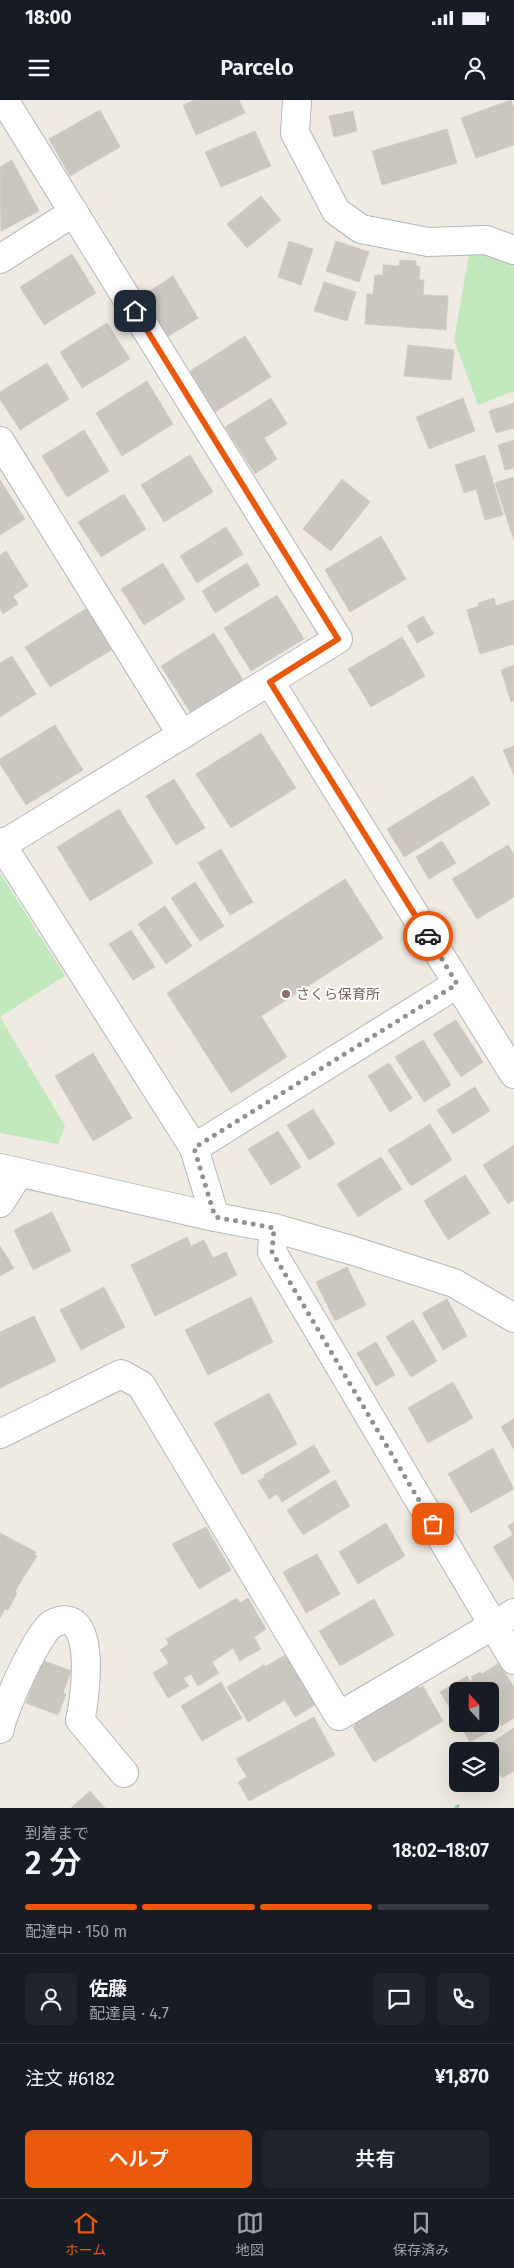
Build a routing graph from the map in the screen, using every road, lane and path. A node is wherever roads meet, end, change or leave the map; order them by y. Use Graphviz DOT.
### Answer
graph roads {
  1 [pos="4,100"];
  2 [pos="298,100"];
  3 [pos="74,212"];
  4 [pos="514,250"];
  5 [pos="0,259"];
  6 [pos="0,441"];
  7 [pos="270,682"];
  8 [pos="182,735"];
  9 [pos="1,843"];
  10 [pos="457,984"];
  11 [pos="514,1074"];
  12 [pos="194,1148"];
  13 [pos="9,1171"];
  14 [pos="0,1202"];
  15 [pos="215,1217"];
  16 [pos="274,1228"];
  17 [pos="514,1318"];
  18 [pos="0,1434"];
  19 [pos="503,1619"];
  20 [pos="514,1660"];
  21 [pos="0,1730"];
  22 [pos="124,1773"];
  23 [pos="455,1808"];
  24 [pos="461,1808"];
  1 -- 3 [label="street"];
  2 -- 4 [label="street"];
  3 -- 5 [label="street"];
  3 -- 7 [label="street"];
  6 -- 8 [label="street"];
  7 -- 8 [label="street"];
  7 -- 10 [label="street"];
  8 -- 9 [label="street"];
  9 -- 12 [label="street"];
  10 -- 11 [label="street"];
  10 -- 12 [label="street"];
  12 -- 15 [label="street"];
  13 -- 14 [label="street"];
  13 -- 15 [label="street"];
  15 -- 16 [label="street"];
  16 -- 17 [label="street"];
  16 -- 19 [label="street"];
  18 -- 19 [label="street"];
  19 -- 20 [label="street"];
  21 -- 22 [label="street"];
  23 -- 24 [label="path"];
}
